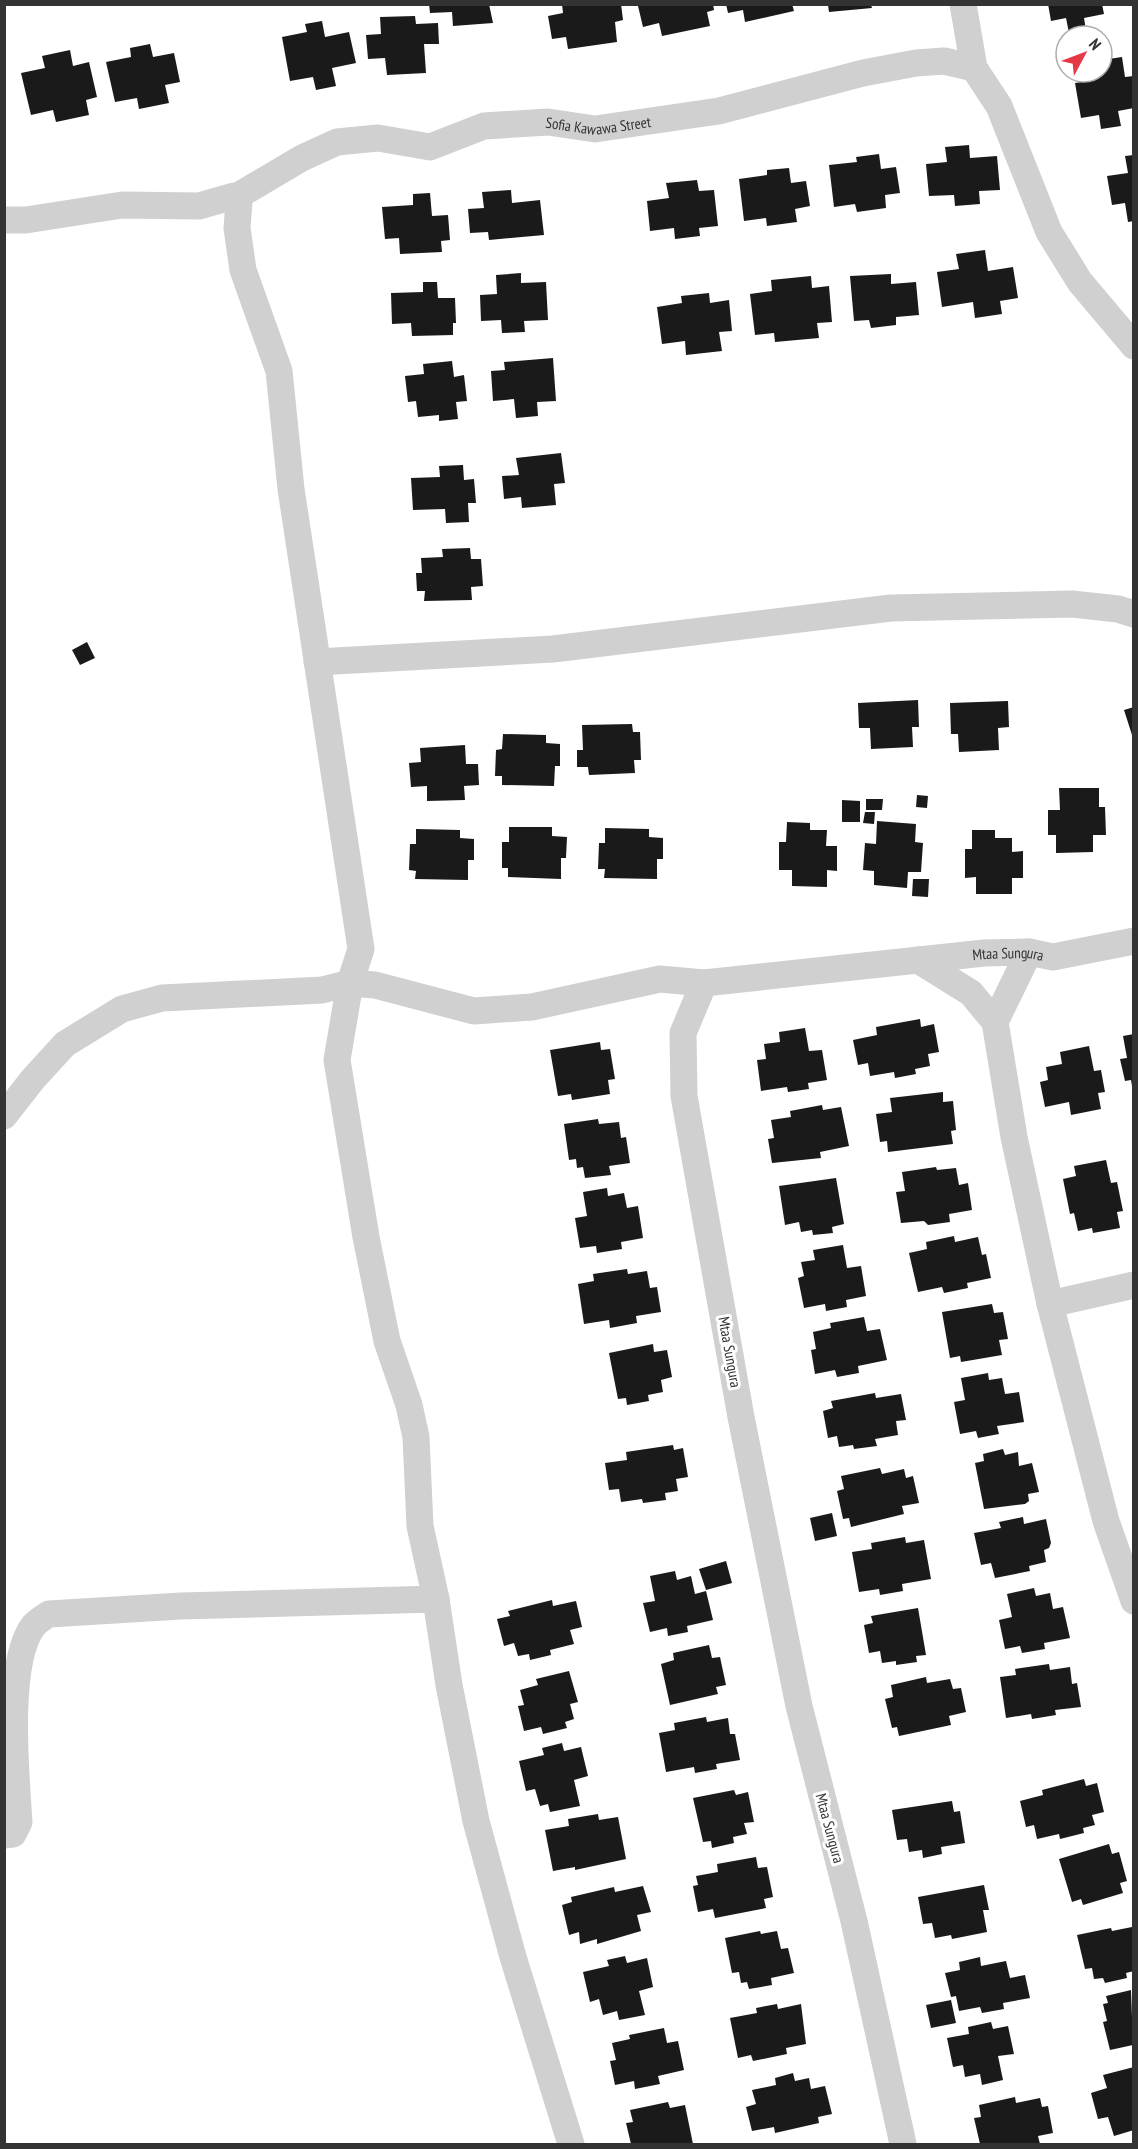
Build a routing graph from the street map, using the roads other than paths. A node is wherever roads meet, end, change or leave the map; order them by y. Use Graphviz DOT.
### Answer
graph roads {
  1 [pos="963,4"];
  2 [pos="967,34"];
  3 [pos="944,61"];
  4 [pos="974,68"];
  5 [pos="236,197"];
  6 [pos="4,219"];
  7 [pos="1134,346"];
  8 [pos="1134,614"];
  9 [pos="317,662"];
  10 [pos="1134,941"];
  11 [pos="1029,952"];
  12 [pos="918,960"];
  13 [pos="350,983"];
  14 [pos="704,983"];
  15 [pos="995,1022"];
  16 [pos="4,1116"];
  17 [pos="1134,1285"];
  18 [pos="1050,1304"];
  19 [pos="436,1599"];
  20 [pos="1134,1601"];
  21 [pos="4,1835"];
  22 [pos="571,2145"];
  23 [pos="903,2145"];
  1 -- 2 [label="street"];
  2 -- 3 [label="street"];
  2 -- 4 [label="street"];
  3 -- 4 [label="street, Sofia Kawawa Street"];
  3 -- 5 [label="street, Sofia Kawawa Street"];
  4 -- 7 [label="street"];
  5 -- 6 [label="street, Sofia Kawawa Street"];
  5 -- 9 [label="street"];
  8 -- 9 [label="street"];
  9 -- 13 [label="street"];
  10 -- 11 [label="street, Mtaa Sungura"];
  11 -- 12 [label="street, Mtaa Sungura"];
  11 -- 15 [label="street"];
  12 -- 14 [label="street, Mtaa Sungura"];
  12 -- 15 [label="street"];
  13 -- 14 [label="street"];
  13 -- 16 [label="street"];
  13 -- 19 [label="street"];
  14 -- 23 [label="street, Mtaa Sungura"];
  15 -- 18 [label="street"];
  17 -- 18 [label="street"];
  18 -- 20 [label="street"];
  19 -- 21 [label="street"];
  19 -- 22 [label="street"];
}
